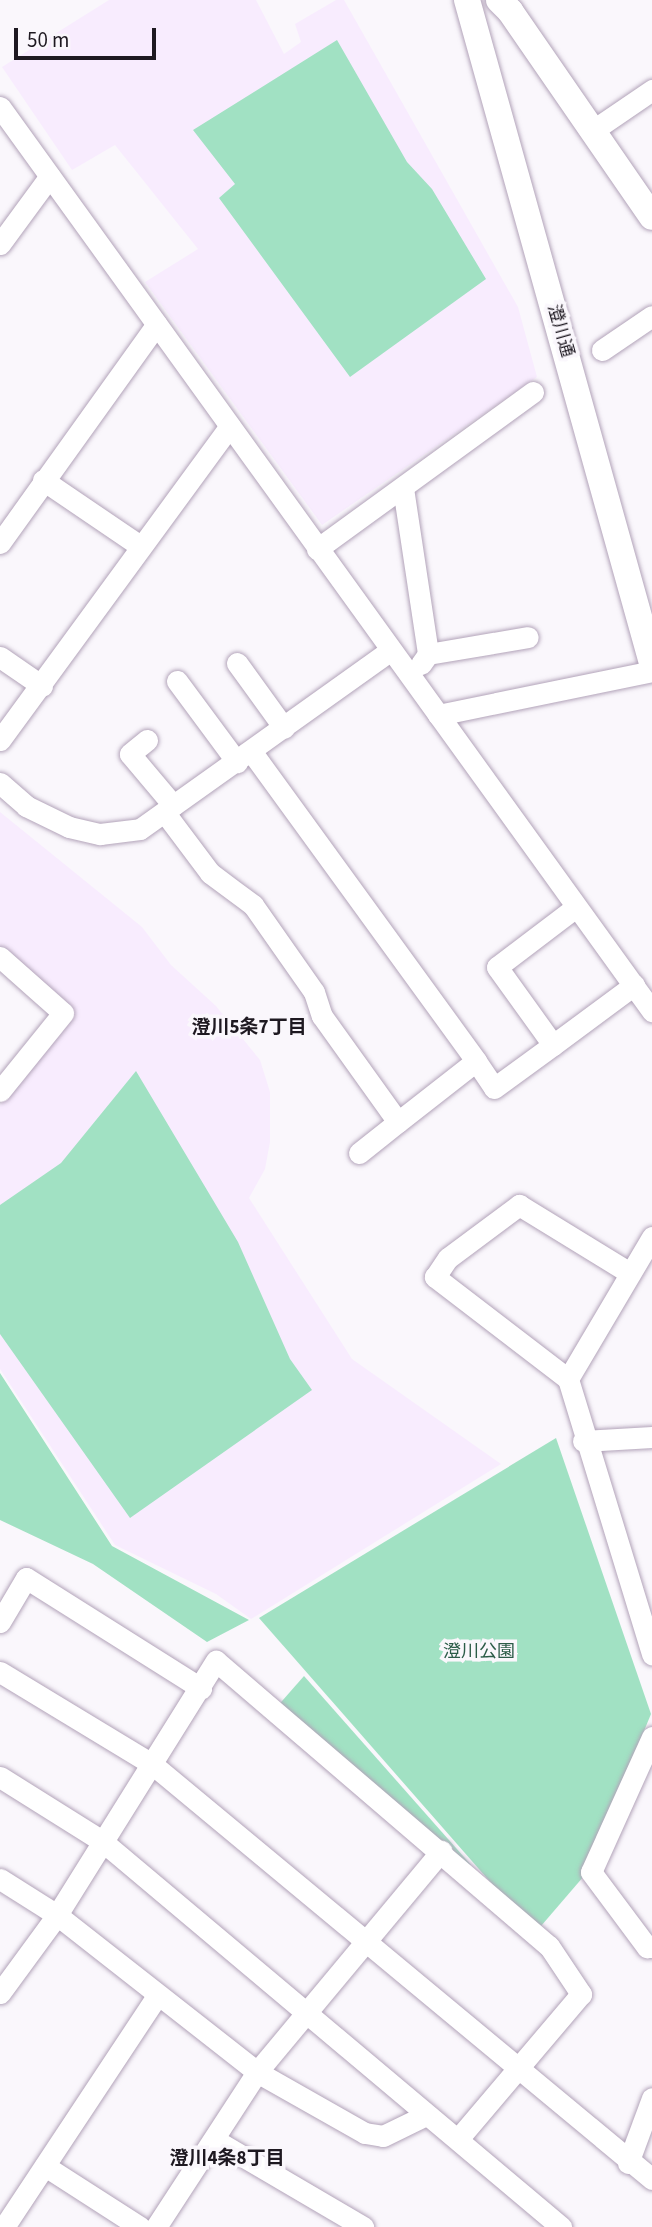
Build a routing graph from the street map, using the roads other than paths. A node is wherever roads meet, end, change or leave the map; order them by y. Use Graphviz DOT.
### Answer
graph roads {
  1 [pos="467,0"];
  2 [pos="499,0"];
  3 [pos="652,90"];
  4 [pos="0,107"];
  5 [pos="593,131"];
  6 [pos="50,176"];
  7 [pos="652,217"];
  8 [pos="0,244"];
  9 [pos="652,316"];
  10 [pos="157,324"];
  11 [pos="602,350"];
  12 [pos="533,392"];
  13 [pos="230,426"];
  14 [pos="43,480"];
  15 [pos="403,488"];
  16 [pos="0,543"];
  17 [pos="140,546"];
  18 [pos="317,549"];
  19 [pos="528,637"];
  20 [pos="391,650"];
  21 [pos="428,654"];
  22 [pos="0,657"];
  23 [pos="237,663"];
  24 [pos="652,663"];
  25 [pos="652,671"];
  26 [pos="411,676"];
  27 [pos="177,681"];
  28 [pos="42,686"];
  29 [pos="438,715"];
  30 [pos="284,728"];
  31 [pos="0,740"];
  32 [pos="147,740"];
  33 [pos="244,757"];
  34 [pos="0,783"];
  35 [pos="169,809"];
  36 [pos="576,907"];
  37 [pos="0,957"];
  38 [pos="634,985"];
  39 [pos="652,1011"];
  40 [pos="553,1045"];
  41 [pos="476,1061"];
  42 [pos="0,1091"];
  43 [pos="398,1122"];
  44 [pos="359,1153"];
  45 [pos="652,1237"];
  46 [pos="630,1273"];
  47 [pos="568,1379"];
  48 [pos="652,1437"];
  49 [pos="583,1441"];
  50 [pos="0,1622"];
  51 [pos="652,1654"];
  52 [pos="0,1672"];
  53 [pos="201,1688"];
  54 [pos="652,1737"];
  55 [pos="152,1764"];
  56 [pos="0,1777"];
  57 [pos="102,1841"];
  58 [pos="441,1851"];
  59 [pos="0,1879"];
  60 [pos="57,1915"];
  61 [pos="366,1939"];
  62 [pos="652,1947"];
  63 [pos="0,1993"];
  64 [pos="157,1996"];
  65 [pos="304,2012"];
  66 [pos="517,2069"];
  67 [pos="257,2073"];
  68 [pos="652,2098"];
  69 [pos="424,2116"];
  70 [pos="458,2139"];
  71 [pos="215,2140"];
  72 [pos="628,2163"];
  73 [pos="45,2166"];
  74 [pos="652,2179"];
  75 [pos="332,2219"];
  76 [pos="4,2227"];
  77 [pos="140,2227"];
  78 [pos="156,2227"];
  79 [pos="363,2227"];
  80 [pos="562,2227"];
  1 -- 24 [label="street, 澄川通"];
  2 -- 5 [label="street"];
  3 -- 5 [label="street"];
  4 -- 6 [label="street"];
  5 -- 7 [label="street"];
  6 -- 8 [label="street"];
  6 -- 10 [label="street"];
  9 -- 11 [label="street"];
  10 -- 13 [label="street"];
  10 -- 14 [label="street"];
  12 -- 15 [label="street"];
  13 -- 17 [label="street"];
  13 -- 18 [label="street"];
  14 -- 16 [label="street"];
  14 -- 17 [label="street"];
  15 -- 18 [label="street"];
  15 -- 21 [label="street"];
  17 -- 28 [label="street"];
  18 -- 20 [label="street"];
  19 -- 21 [label="street"];
  20 -- 26 [label="street"];
  20 -- 30 [label="street"];
  21 -- 26 [label="street"];
  22 -- 28 [label="street"];
  23 -- 30 [label="street"];
  25 -- 29 [label="street"];
  26 -- 29 [label="street"];
  27 -- 33 [label="street"];
  28 -- 31 [label="street"];
  29 -- 36 [label="street"];
  30 -- 33 [label="street"];
  32 -- 35 [label="street"];
  33 -- 35 [label="street"];
  33 -- 41 [label="street"];
  34 -- 35 [label="street"];
  35 -- 43 [label="street"];
  36 -- 38 [label="street"];
  36 -- 40 [label="street"];
  37 -- 42 [label="street"];
  38 -- 39 [label="street"];
  38 -- 40 [label="street"];
  40 -- 41 [label="street"];
  41 -- 43 [label="street"];
  43 -- 44 [label="street"];
  45 -- 46 [label="street"];
  46 -- 47 [label="street"];
  46 -- 47 [label="street"];
  47 -- 49 [label="street"];
  48 -- 49 [label="street"];
  49 -- 51 [label="street"];
  50 -- 53 [label="street"];
  52 -- 55 [label="street"];
  53 -- 55 [label="street"];
  53 -- 58 [label="street"];
  54 -- 62 [label="street"];
  55 -- 57 [label="street"];
  55 -- 61 [label="street"];
  56 -- 57 [label="street"];
  57 -- 60 [label="street"];
  57 -- 65 [label="street"];
  58 -- 61 [label="street"];
  58 -- 66 [label="street"];
  59 -- 60 [label="street"];
  60 -- 63 [label="street"];
  60 -- 64 [label="street"];
  61 -- 65 [label="street"];
  61 -- 66 [label="street"];
  64 -- 67 [label="street"];
  64 -- 73 [label="street"];
  65 -- 67 [label="street"];
  65 -- 69 [label="street"];
  66 -- 70 [label="street"];
  66 -- 72 [label="street"];
  67 -- 69 [label="street"];
  67 -- 71 [label="street"];
  68 -- 72 [label="street"];
  69 -- 70 [label="street"];
  70 -- 80 [label="street"];
  71 -- 75 [label="street"];
  71 -- 78 [label="street"];
  72 -- 74 [label="street"];
  73 -- 76 [label="street"];
  73 -- 77 [label="street"];
  75 -- 79 [label="street"];
}
